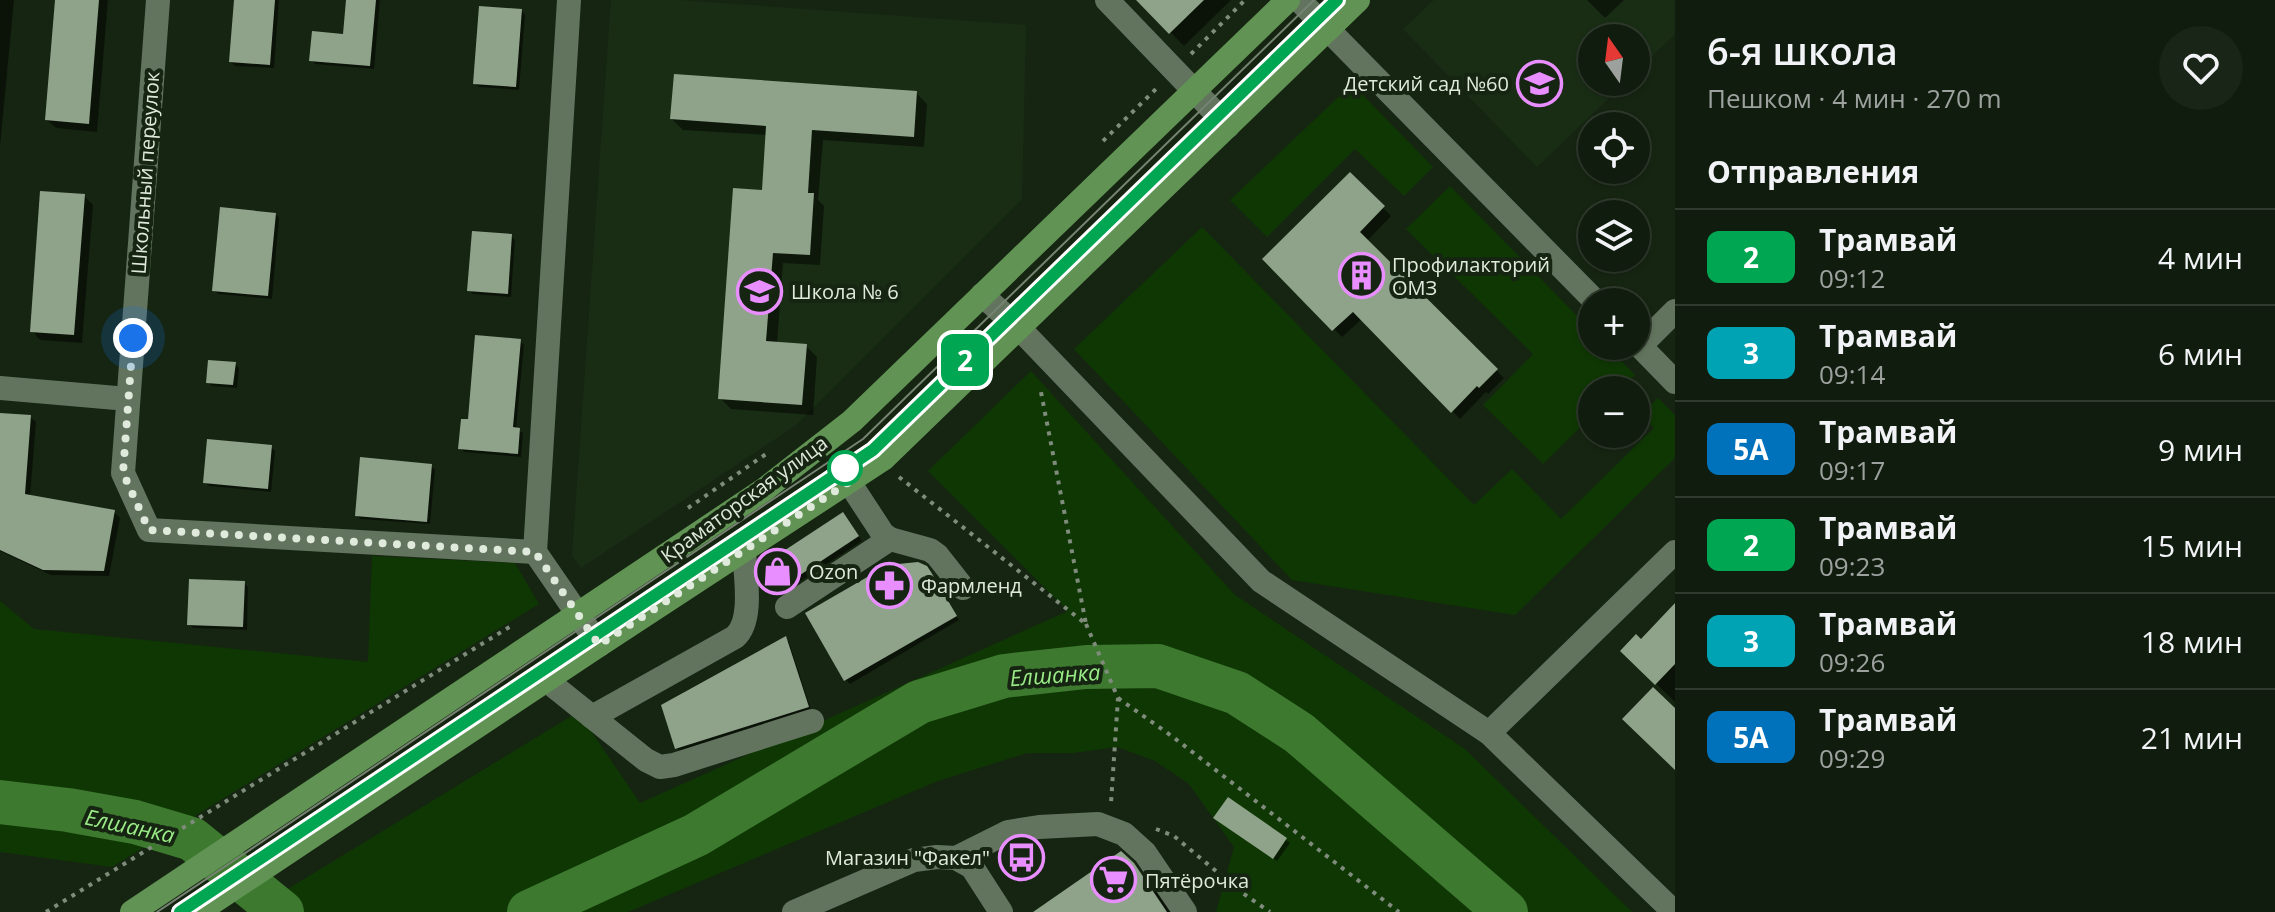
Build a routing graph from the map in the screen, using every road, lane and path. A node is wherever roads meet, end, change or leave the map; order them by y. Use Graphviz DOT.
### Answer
graph roads {
  1 [pos="158,0"];
  2 [pos="569,0"];
  3 [pos="1107,0"];
  4 [pos="1245,0"];
  5 [pos="1288,0"];
  6 [pos="1299,0"];
  7 [pos="1358,0"];
  8 [pos="1328,30"];
  9 [pos="1175,70"];
  10 [pos="1194,91"];
  11 [pos="1228,126"];
  12 [pos="1096,148"];
  13 [pos="1582,288"];
  14 [pos="982,295"];
  15 [pos="1675,311"];
  16 [pos="1019,328"];
  17 [pos="1650,333"];
  18 [pos="1650,356"];
  19 [pos="1675,382"];
  20 [pos="0,388"];
  21 [pos="1040,388"];
  22 [pos="128,399"];
  23 [pos="773,450"];
  24 [pos="896,475"];
  25 [pos="849,482"];
  26 [pos="682,513"];
  27 [pos="890,539"];
  28 [pos="744,550"];
  29 [pos="535,552"];
  30 [pos="1675,552"];
  31 [pos="963,588"];
  32 [pos="787,607"];
  33 [pos="578,615"];
  34 [pos="1086,624"];
  35 [pos="482,645"];
  36 [pos="599,645"];
  37 [pos="546,680"];
  38 [pos="1118,698"];
  39 [pos="592,717"];
  40 [pos="812,721"];
  41 [pos="1489,733"];
  42 [pos="1109,828"];
  43 [pos="956,858"];
  44 [pos="46,912"];
  45 [pos="132,912"];
  46 [pos="198,912"];
  47 [pos="794,912"];
  48 [pos="1001,912"];
  49 [pos="1185,912"];
  50 [pos="1270,912"];
  51 [pos="1399,912"];
  52 [pos="1674,912"];
  1 -- 22 [label="street, Школьный переулок"];
  2 -- 29 [label="street"];
  3 -- 9 [label="street"];
  4 -- 9 [label="path"];
  5 -- 10 [label="main road, Краматорская улица"];
  6 -- 8 [label="street"];
  7 -- 8 [label="main road, Краматорская улица"];
  8 -- 11 [label="main road, Краматорская улица"];
  8 -- 13 [label="street"];
  9 -- 10 [label="street"];
  9 -- 12 [label="path"];
  10 -- 11 [label="street"];
  10 -- 14 [label="main road, Краматорская улица"];
  11 -- 16 [label="main road, Краматорская улица"];
  14 -- 16 [label="street"];
  14 -- 33 [label="main road, Краматорская улица"];
  15 -- 17 [label="street"];
  16 -- 25 [label="main road, Краматорская улица"];
  16 -- 41 [label="street"];
  18 -- 19 [label="street"];
  20 -- 22 [label="street"];
  21 -- 34 [label="path"];
  22 -- 29 [label="street, Школьный переулок"];
  23 -- 26 [label="path"];
  24 -- 34 [label="path"];
  25 -- 27 [label="street"];
  25 -- 28 [label="main road, Краматорская улица"];
  27 -- 31 [label="street"];
  27 -- 32 [label="street"];
  28 -- 36 [label="main road, Краматорская улица"];
  28 -- 39 [label="street"];
  29 -- 33 [label="street"];
  30 -- 41 [label="street"];
  33 -- 36 [label="street"];
  33 -- 45 [label="main road, Краматорская улица"];
  34 -- 38 [label="path"];
  35 -- 44 [label="path"];
  36 -- 37 [label="main road, Краматорская улица"];
  37 -- 39 [label="street"];
  37 -- 46 [label="main road, Краматорская улица"];
  38 -- 42 [label="path"];
  38 -- 51 [label="path"];
  39 -- 40 [label="street"];
  41 -- 52 [label="street"];
  42 -- 43 [label="street"];
  42 -- 49 [label="street"];
  42 -- 50 [label="path"];
  43 -- 47 [label="street"];
  43 -- 48 [label="street"];
}
